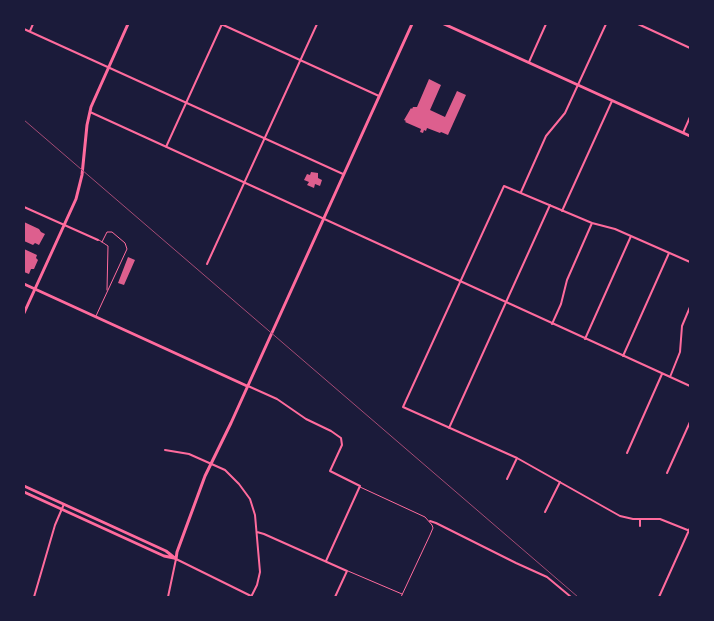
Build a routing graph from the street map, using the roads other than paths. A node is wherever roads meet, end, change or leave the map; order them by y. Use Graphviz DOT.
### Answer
graph roads {
  1 [pos="33,24"];
  2 [pos="128,24"];
  3 [pos="222,24"];
  4 [pos="317,24"];
  5 [pos="412,24"];
  6 [pos="444,24"];
  7 [pos="546,24"];
  8 [pos="606,24"];
  9 [pos="638,24"];
  10 [pos="24,29"];
  11 [pos="30,31"];
  12 [pos="690,48"];
  13 [pos="301,60"];
  14 [pos="529,62"];
  15 [pos="108,67"];
  16 [pos="578,85"];
  17 [pos="379,96"];
  18 [pos="612,100"];
  19 [pos="186,102"];
  20 [pos="90,112"];
  21 [pos="690,118"];
  22 [pos="683,132"];
  23 [pos="690,136"];
  24 [pos="265,138"];
  25 [pos="166,147"];
  26 [pos="344,174"];
  27 [pos="245,183"];
  28 [pos="521,192"];
  29 [pos="550,205"];
  30 [pos="24,207"];
  31 [pos="562,211"];
  32 [pos="323,218"];
  33 [pos="592,223"];
  34 [pos="64,225"];
  35 [pos="631,236"];
  36 [pos="98,240"];
  37 [pos="102,242"];
  38 [pos="669,253"];
  39 [pos="690,262"];
  40 [pos="207,264"];
  41 [pos="460,282"];
  42 [pos="24,284"];
  43 [pos="35,289"];
  44 [pos="107,291"];
  45 [pos="506,302"];
  46 [pos="690,307"];
  47 [pos="24,313"];
  48 [pos="95,317"];
  49 [pos="552,324"];
  50 [pos="585,339"];
  51 [pos="623,356"];
  52 [pos="662,374"];
  53 [pos="670,377"];
  54 [pos="247,386"];
  55 [pos="690,386"];
  56 [pos="690,422"];
  57 [pos="449,428"];
  58 [pos="165,450"];
  59 [pos="627,453"];
  60 [pos="517,458"];
  61 [pos="212,463"];
  62 [pos="667,473"];
  63 [pos="507,479"];
  64 [pos="560,482"];
  65 [pos="24,486"];
  66 [pos="360,486"];
  67 [pos="24,492"];
  68 [pos="64,504"];
  69 [pos="61,510"];
  70 [pos="545,512"];
  71 [pos="640,519"];
  72 [pos="430,521"];
  73 [pos="640,526"];
  74 [pos="690,530"];
  75 [pos="257,532"];
  76 [pos="176,559"];
  77 [pos="326,561"];
  78 [pos="348,571"];
  79 [pos="402,594"];
  80 [pos="34,597"];
  81 [pos="168,597"];
  82 [pos="251,597"];
  83 [pos="335,597"];
  84 [pos="401,597"];
  85 [pos="571,597"];
  86 [pos="659,597"];
  1 -- 11 [label="street"];
  2 -- 15 [label="street"];
  3 -- 13 [label="street"];
  3 -- 19 [label="street"];
  4 -- 13 [label="street"];
  5 -- 17 [label="street"];
  6 -- 14 [label="street"];
  7 -- 14 [label="street"];
  8 -- 16 [label="street"];
  9 -- 12 [label="street"];
  10 -- 11 [label="street"];
  11 -- 15 [label="street"];
  13 -- 17 [label="street"];
  13 -- 24 [label="street"];
  14 -- 16 [label="street"];
  15 -- 19 [label="street"];
  15 -- 20 [label="street"];
  16 -- 18 [label="street"];
  16 -- 28 [label="street"];
  17 -- 26 [label="street"];
  18 -- 22 [label="street"];
  18 -- 31 [label="street"];
  19 -- 24 [label="street"];
  19 -- 25 [label="street"];
  20 -- 25 [label="street"];
  20 -- 34 [label="street"];
  21 -- 22 [label="street"];
  22 -- 23 [label="street"];
  24 -- 26 [label="street"];
  24 -- 27 [label="street"];
  25 -- 27 [label="street"];
  26 -- 32 [label="street"];
  27 -- 32 [label="street"];
  27 -- 40 [label="street"];
  28 -- 29 [label="street"];
  28 -- 41 [label="street"];
  29 -- 31 [label="street"];
  29 -- 45 [label="street"];
  30 -- 34 [label="street"];
  31 -- 33 [label="street"];
  32 -- 41 [label="street"];
  32 -- 54 [label="street"];
  33 -- 35 [label="street"];
  33 -- 49 [label="street"];
  34 -- 36 [label="street"];
  34 -- 43 [label="street"];
  35 -- 38 [label="street"];
  35 -- 50 [label="street"];
  36 -- 37 [label="lane"];
  37 -- 44 [label="lane"];
  37 -- 44 [label="lane"];
  38 -- 39 [label="street"];
  38 -- 51 [label="street"];
  41 -- 45 [label="street"];
  41 -- 57 [label="street"];
  42 -- 43 [label="street"];
  43 -- 47 [label="street"];
  43 -- 48 [label="street"];
  44 -- 48 [label="lane"];
  45 -- 49 [label="street"];
  45 -- 57 [label="street"];
  46 -- 53 [label="street"];
  48 -- 54 [label="street"];
  49 -- 50 [label="street"];
  50 -- 51 [label="street"];
  51 -- 52 [label="street"];
  52 -- 53 [label="street"];
  52 -- 59 [label="street"];
  53 -- 55 [label="street"];
  54 -- 61 [label="street"];
  54 -- 66 [label="street"];
  56 -- 62 [label="street"];
  57 -- 60 [label="street"];
  58 -- 61 [label="street"];
  60 -- 63 [label="street"];
  60 -- 64 [label="street"];
  61 -- 75 [label="street"];
  61 -- 76 [label="street"];
  64 -- 70 [label="street"];
  64 -- 71 [label="street"];
  65 -- 68 [label="street"];
  66 -- 72 [label="lane"];
  66 -- 77 [label="street"];
  67 -- 69 [label="street"];
  68 -- 69 [label="street"];
  68 -- 76 [label="street"];
  69 -- 76 [label="street"];
  69 -- 80 [label="street"];
  71 -- 73 [label="street"];
  71 -- 74 [label="street"];
  72 -- 79 [label="lane"];
  72 -- 85 [label="street"];
  74 -- 86 [label="street"];
  75 -- 77 [label="street"];
  75 -- 82 [label="street"];
  76 -- 81 [label="street"];
  76 -- 82 [label="street"];
  77 -- 78 [label="street"];
  78 -- 79 [label="lane"];
  78 -- 83 [label="street"];
  79 -- 84 [label="lane"];
}
